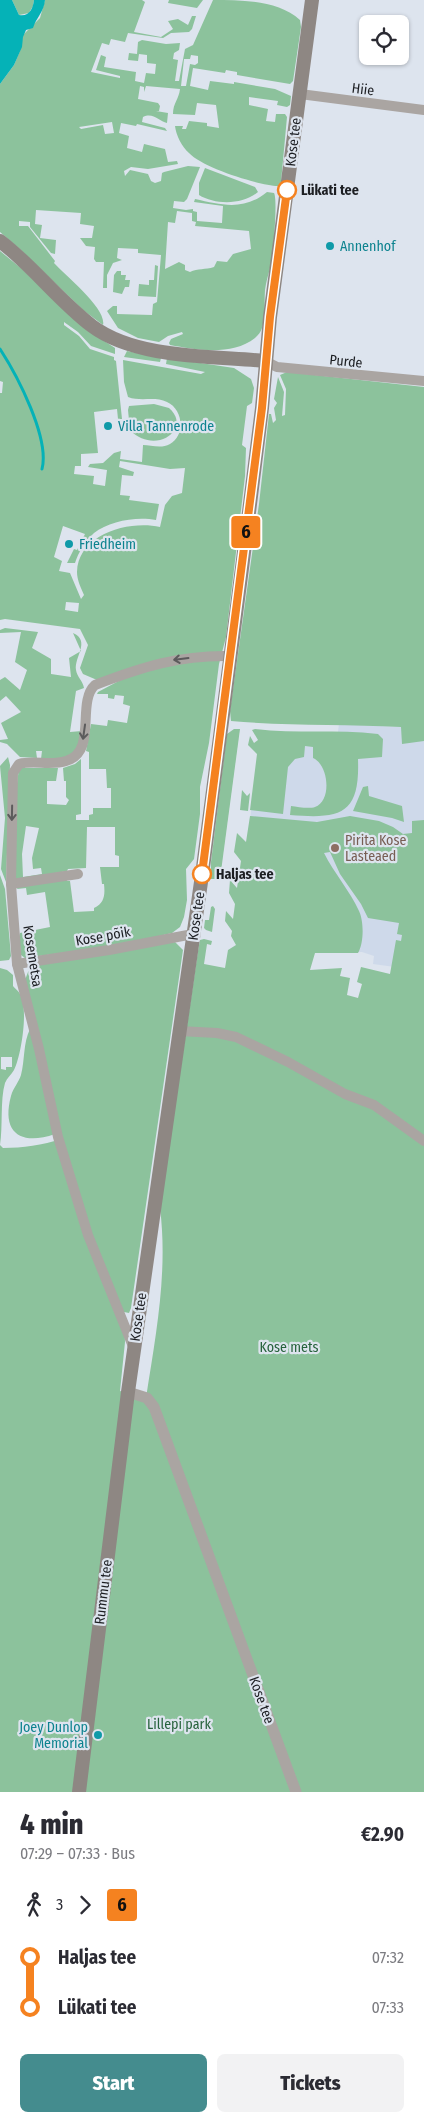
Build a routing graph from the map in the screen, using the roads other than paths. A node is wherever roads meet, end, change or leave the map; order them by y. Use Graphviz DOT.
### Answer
graph roads {
  1 [pos="312,0"];
  2 [pos="300,94"];
  3 [pos="424,110"];
  4 [pos="0,241"];
  5 [pos="266,362"];
  6 [pos="424,382"];
  7 [pos="230,656"];
  8 [pos="78,874"];
  9 [pos="11,884"];
  10 [pos="193,934"];
  11 [pos="17,964"];
  12 [pos="179,1031"];
  13 [pos="424,1142"];
  14 [pos="134,1350"];
  15 [pos="128,1392"];
  16 [pos="78,1792"];
  17 [pos="296,1792"];
  1 -- 2 [label="main road, Kose tee"];
  2 -- 3 [label="street, Hiie"];
  2 -- 5 [label="main road, Kose tee"];
  4 -- 5 [label="main road"];
  5 -- 6 [label="street, Purde"];
  5 -- 7 [label="main road, Kose tee"];
  7 -- 9 [label="street, Kosemetsa, one-way"];
  7 -- 10 [label="main road, Kose tee"];
  8 -- 9 [label="street"];
  9 -- 11 [label="street, Kosemetsa"];
  10 -- 11 [label="street, Kose põik"];
  10 -- 12 [label="main road, Kose tee"];
  11 -- 14 [label="street, Kosemetsa"];
  12 -- 13 [label="street"];
  12 -- 14 [label="main road, Kose tee"];
  14 -- 15 [label="main road, Kose tee"];
  15 -- 16 [label="main road, Rummu tee"];
  15 -- 17 [label="street, Kose tee"];
}
